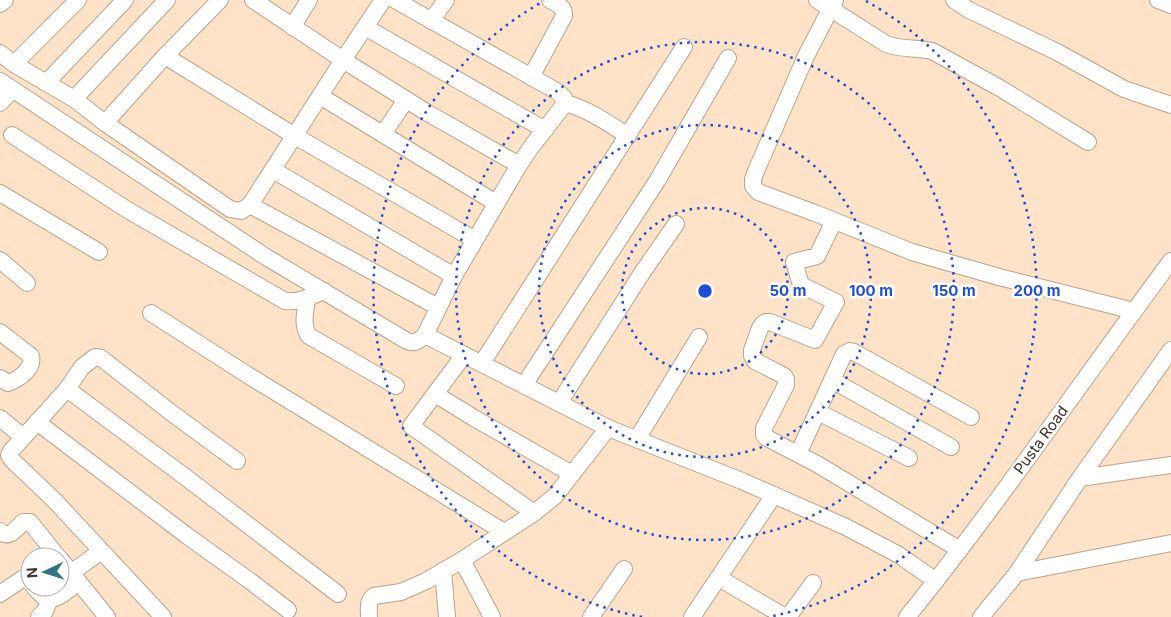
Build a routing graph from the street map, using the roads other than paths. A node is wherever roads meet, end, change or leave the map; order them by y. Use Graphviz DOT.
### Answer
graph roads {
  1 [pos="5,0"];
  2 [pos="78,0"];
  3 [pos="126,0"];
  4 [pos="167,0"];
  5 [pos="220,0"];
  6 [pos="310,0"];
  7 [pos="383,0"];
  8 [pos="395,0"];
  9 [pos="446,0"];
  10 [pos="550,0"];
  11 [pos="954,0"];
  12 [pos="1158,0"];
  13 [pos="264,3"];
  14 [pos="827,3"];
  15 [pos="0,4"];
  16 [pos="1171,5"];
  17 [pos="431,21"];
  18 [pos="292,27"];
  19 [pos="365,27"];
  20 [pos="684,47"];
  21 [pos="0,54"];
  22 [pos="165,56"];
  23 [pos="728,58"];
  24 [pos="342,60"];
  25 [pos="14,64"];
  26 [pos="531,77"];
  27 [pos="46,82"];
  28 [pos="6,86"];
  29 [pos="320,96"];
  30 [pos="74,99"];
  31 [pos="406,100"];
  32 [pos="0,103"];
  33 [pos="564,103"];
  34 [pos="1171,105"];
  35 [pos="105,123"];
  36 [pos="545,130"];
  37 [pos="383,134"];
  38 [pos="12,135"];
  39 [pos="295,136"];
  40 [pos="628,136"];
  41 [pos="1088,142"];
  42 [pos="519,164"];
  43 [pos="273,170"];
  44 [pos="0,193"];
  45 [pos="496,203"];
  46 [pos="250,205"];
  47 [pos="834,220"];
  48 [pos="676,224"];
  49 [pos="475,240"];
  50 [pos="99,252"];
  51 [pos="0,260"];
  52 [pos="1171,261"];
  53 [pos="454,276"];
  54 [pos="27,283"];
  55 [pos="324,292"];
  56 [pos="307,298"];
  57 [pos="438,307"];
  58 [pos="1134,311"];
  59 [pos="151,313"];
  60 [pos="0,332"];
  61 [pos="425,335"];
  62 [pos="699,337"];
  63 [pos="1171,350"];
  64 [pos="464,355"];
  65 [pos="482,364"];
  66 [pos="0,378"];
  67 [pos="832,380"];
  68 [pos="524,385"];
  69 [pos="396,386"];
  70 [pos="66,389"];
  71 [pos="435,394"];
  72 [pos="559,403"];
  73 [pos="818,412"];
  74 [pos="971,417"];
  75 [pos="0,418"];
  76 [pos="37,422"];
  77 [pos="608,428"];
  78 [pos="23,436"];
  79 [pos="637,440"];
  80 [pos="951,447"];
  81 [pos="798,454"];
  82 [pos="4,457"];
  83 [pos="909,458"];
  84 [pos="237,461"];
  85 [pos="1171,465"];
  86 [pos="572,474"];
  87 [pos="1080,478"];
  88 [pos="774,495"];
  89 [pos="534,513"];
  90 [pos="0,531"];
  91 [pos="504,532"];
  92 [pos="1171,544"];
  93 [pos="50,547"];
  94 [pos="960,550"];
  95 [pos="102,551"];
  96 [pos="462,560"];
  97 [pos="624,569"];
  98 [pos="70,571"];
  99 [pos="443,571"];
  100 [pos="1017,574"];
  101 [pos="75,577"];
  102 [pos="719,578"];
  103 [pos="20,580"];
  104 [pos="936,581"];
  105 [pos="813,583"];
  106 [pos="0,594"];
  107 [pos="338,594"];
  108 [pos="45,597"];
  109 [pos="50,599"];
  110 [pos="288,610"];
  111 [pos="38,617"];
  112 [pos="107,617"];
  113 [pos="162,617"];
  114 [pos="369,617"];
  115 [pos="447,617"];
  116 [pos="492,617"];
  117 [pos="591,617"];
  118 [pos="692,617"];
  119 [pos="787,617"];
  120 [pos="907,617"];
  121 [pos="981,617"];
  1 -- 15 [label="street"];
  2 -- 25 [label="street"];
  3 -- 27 [label="street"];
  4 -- 30 [label="street"];
  5 -- 22 [label="street"];
  6 -- 18 [label="street"];
  7 -- 19 [label="street"];
  8 -- 17 [label="street"];
  9 -- 17 [label="street"];
  10 -- 26 [label="street"];
  11 -- 34 [label="street"];
  12 -- 16 [label="street"];
  13 -- 18 [label="street"];
  14 -- 41 [label="street"];
  14 -- 47 [label="street"];
  17 -- 26 [label="street"];
  18 -- 24 [label="street"];
  19 -- 24 [label="street"];
  19 -- 36 [label="street"];
  20 -- 40 [label="street"];
  21 -- 25 [label="street"];
  22 -- 35 [label="street"];
  22 -- 39 [label="street"];
  23 -- 68 [label="street"];
  24 -- 29 [label="street"];
  24 -- 31 [label="street"];
  25 -- 27 [label="street"];
  26 -- 33 [label="street"];
  27 -- 30 [label="street"];
  28 -- 32 [label="street"];
  28 -- 55 [label="street"];
  29 -- 37 [label="street"];
  29 -- 39 [label="street"];
  30 -- 35 [label="street"];
  31 -- 37 [label="street"];
  31 -- 42 [label="street"];
  33 -- 36 [label="street"];
  33 -- 40 [label="street"];
  35 -- 46 [label="street"];
  36 -- 42 [label="street"];
  37 -- 45 [label="street"];
  38 -- 56 [label="street"];
  39 -- 43 [label="street"];
  39 -- 49 [label="street"];
  40 -- 65 [label="street"];
  42 -- 45 [label="street"];
  43 -- 46 [label="street"];
  43 -- 53 [label="street"];
  44 -- 50 [label="street"];
  45 -- 49 [label="street"];
  46 -- 57 [label="street"];
  47 -- 58 [label="street"];
  47 -- 81 [label="street"];
  48 -- 72 [label="street"];
  49 -- 53 [label="street"];
  51 -- 54 [label="street"];
  52 -- 58 [label="street, Pusta Road"];
  53 -- 57 [label="street"];
  55 -- 56 [label="street"];
  55 -- 61 [label="street"];
  56 -- 69 [label="street"];
  57 -- 61 [label="street"];
  58 -- 94 [label="street, Pusta Road"];
  59 -- 91 [label="street"];
  60 -- 66 [label="street"];
  61 -- 64 [label="street"];
  62 -- 79 [label="street"];
  63 -- 87 [label="street"];
  64 -- 65 [label="street"];
  64 -- 71 [label="street"];
  65 -- 68 [label="street"];
  67 -- 73 [label="street"];
  67 -- 74 [label="street"];
  67 -- 80 [label="street"];
  68 -- 72 [label="street"];
  70 -- 76 [label="street"];
  70 -- 84 [label="street"];
  70 -- 107 [label="street"];
  71 -- 86 [label="street"];
  71 -- 89 [label="street"];
  72 -- 77 [label="street"];
  73 -- 81 [label="street"];
  73 -- 83 [label="street"];
  75 -- 78 [label="street"];
  76 -- 78 [label="street"];
  76 -- 110 [label="street"];
  77 -- 79 [label="street"];
  77 -- 86 [label="street"];
  78 -- 82 [label="street"];
  79 -- 88 [label="street"];
  81 -- 94 [label="street"];
  82 -- 95 [label="street"];
  85 -- 87 [label="street"];
  86 -- 89 [label="street"];
  87 -- 100 [label="street"];
  88 -- 102 [label="street"];
  88 -- 104 [label="street"];
  89 -- 91 [label="street"];
  90 -- 93 [label="street"];
  91 -- 96 [label="street"];
  92 -- 100 [label="street"];
  94 -- 104 [label="street, Pusta Road"];
  95 -- 101 [label="street"];
  95 -- 113 [label="street"];
  96 -- 99 [label="street"];
  96 -- 116 [label="street"];
  97 -- 117 [label="street"];
  98 -- 101 [label="street"];
  99 -- 114 [label="street"];
  99 -- 115 [label="street"];
  100 -- 121 [label="street"];
  101 -- 109 [label="street"];
  101 -- 112 [label="street"];
  102 -- 118 [label="street"];
  102 -- 119 [label="street"];
  103 -- 106 [label="street"];
  104 -- 120 [label="street, Pusta Road"];
  105 -- 119 [label="street"];
  108 -- 109 [label="street"];
  109 -- 111 [label="street"];
}
